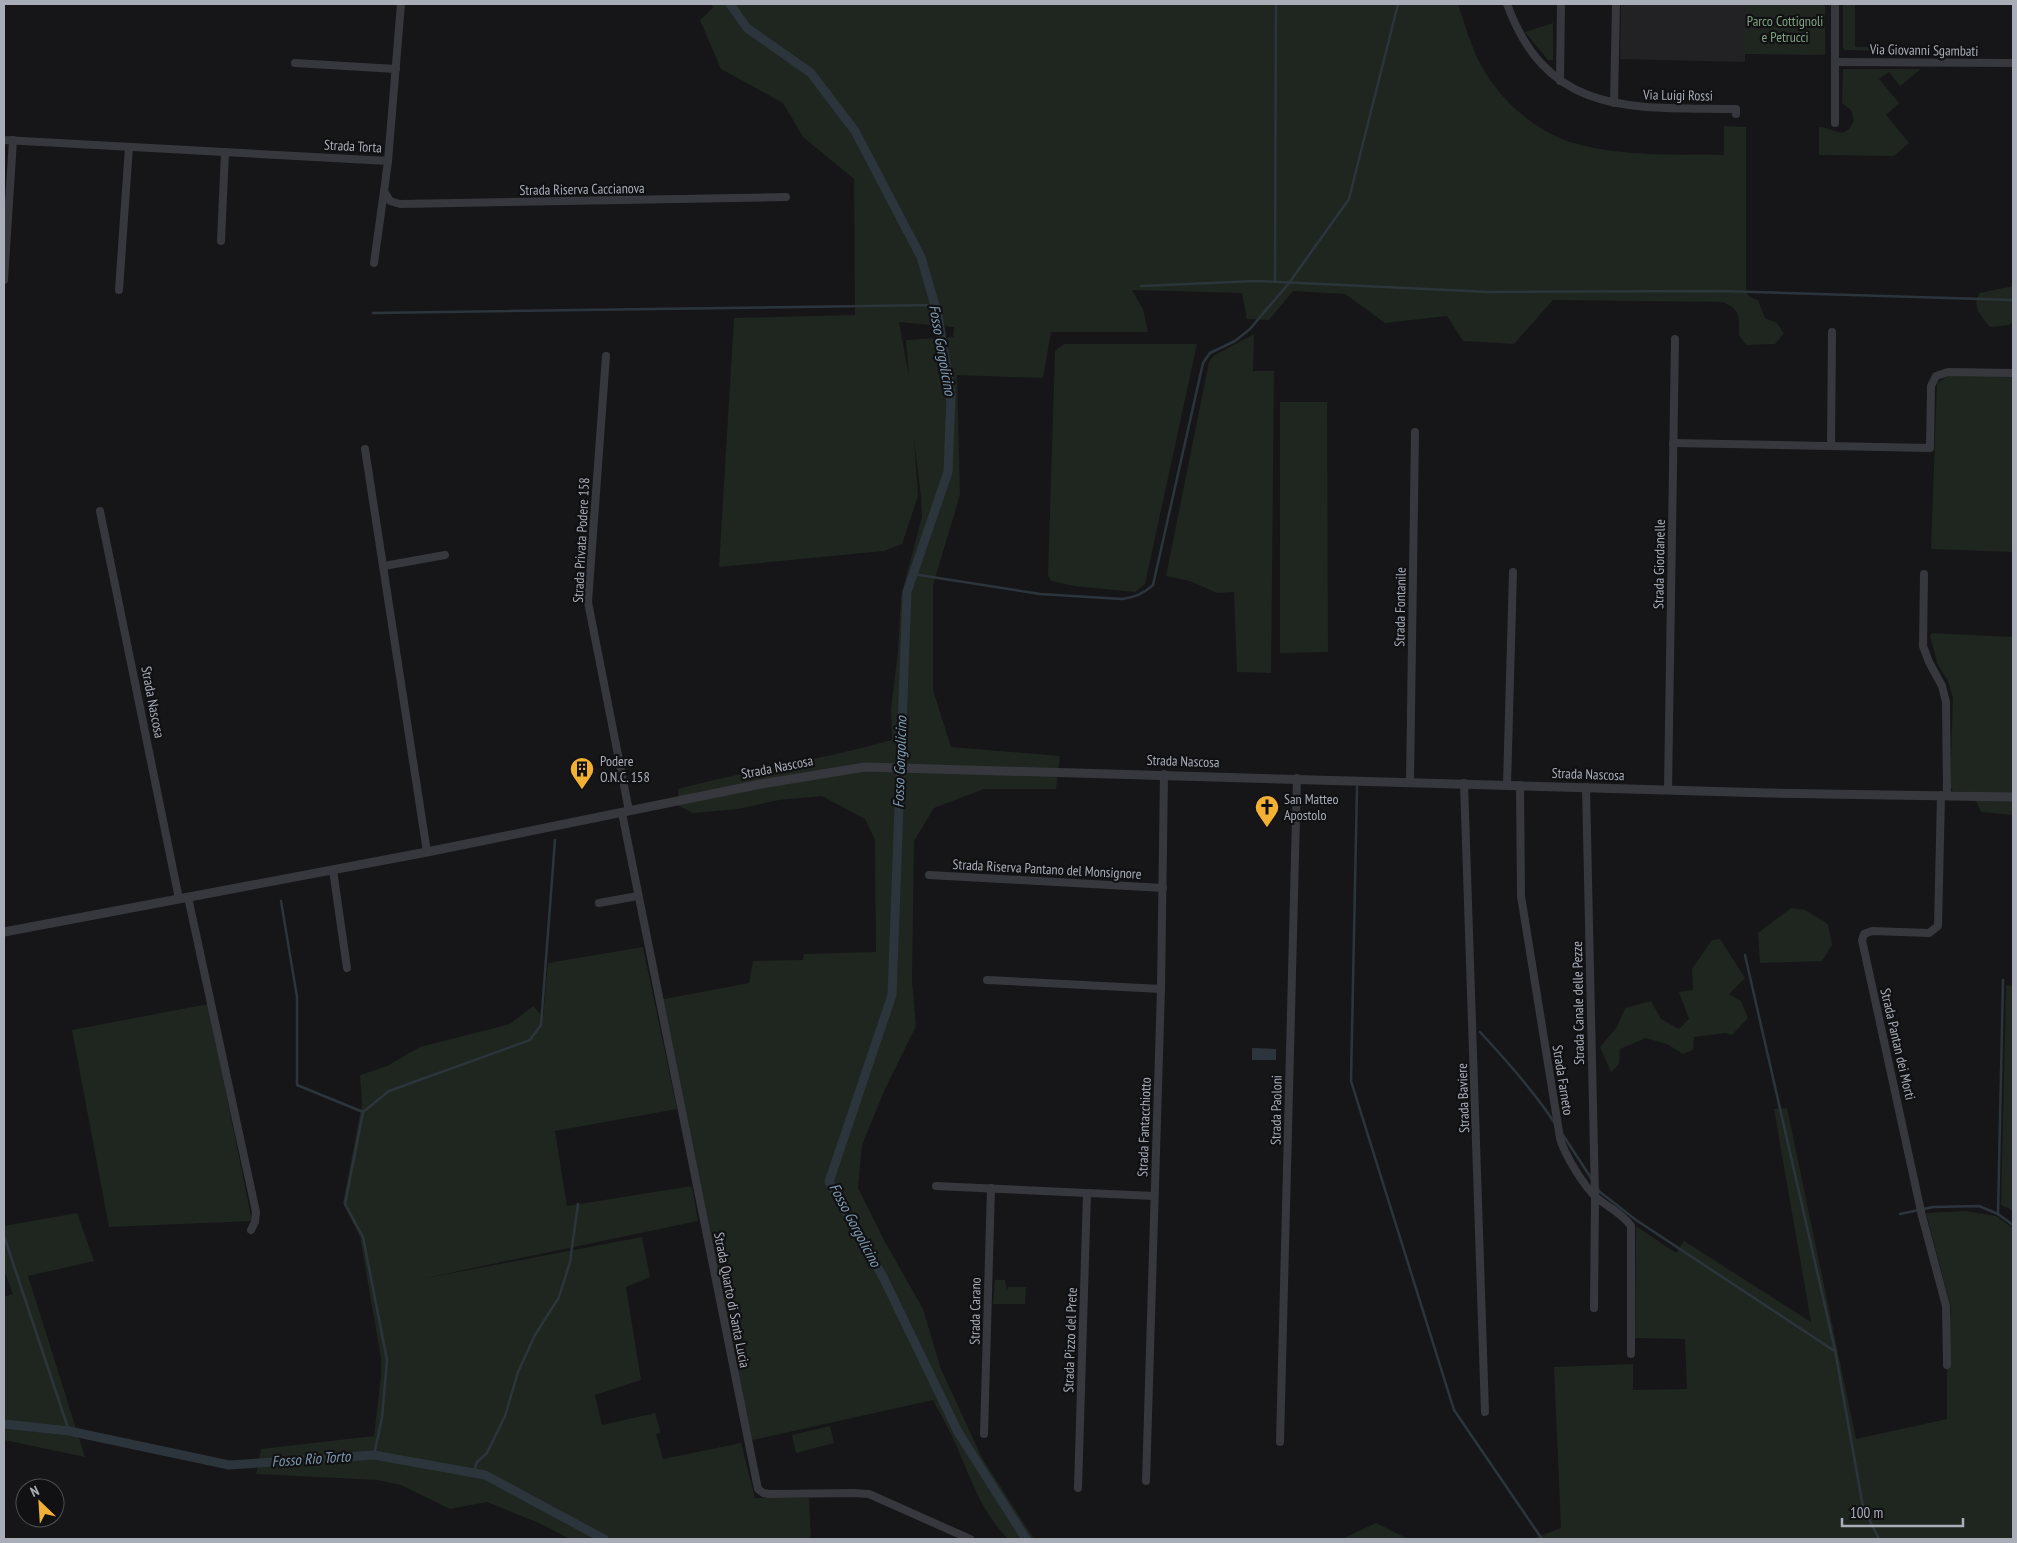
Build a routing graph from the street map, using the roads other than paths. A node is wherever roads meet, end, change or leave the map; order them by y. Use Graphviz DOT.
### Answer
graph roads {
  1 [pos="401,4"];
  2 [pos="1507,4"];
  3 [pos="1561,4"];
  4 [pos="1616,4"];
  5 [pos="1835,4"];
  6 [pos="1835,62"];
  7 [pos="295,63"];
  8 [pos="2013,63"];
  9 [pos="396,69"];
  10 [pos="1560,81"];
  11 [pos="1614,103"];
  12 [pos="1736,114"];
  13 [pos="1834,122"];
  14 [pos="4,140"];
  15 [pos="13,140"];
  16 [pos="129,147"];
  17 [pos="225,152"];
  18 [pos="388,161"];
  19 [pos="384,191"];
  20 [pos="786,197"];
  21 [pos="221,241"];
  22 [pos="374,263"];
  23 [pos="4,280"];
  24 [pos="119,290"];
  25 [pos="1832,332"];
  26 [pos="1675,339"];
  27 [pos="606,356"];
  28 [pos="2013,373"];
  29 [pos="1415,432"];
  30 [pos="1673,443"];
  31 [pos="1831,446"];
  32 [pos="365,449"];
  33 [pos="100,511"];
  34 [pos="445,555"];
  35 [pos="384,566"];
  36 [pos="1513,572"];
  37 [pos="1924,574"];
  38 [pos="1164,774"];
  39 [pos="1297,778"];
  40 [pos="1410,782"];
  41 [pos="1464,784"];
  42 [pos="1506,785"];
  43 [pos="1520,785"];
  44 [pos="1586,787"];
  45 [pos="1668,790"];
  46 [pos="1944,795"];
  47 [pos="2013,797"];
  48 [pos="625,812"];
  49 [pos="427,852"];
  50 [pos="333,870"];
  51 [pos="929,875"];
  52 [pos="1163,888"];
  53 [pos="638,896"];
  54 [pos="188,897"];
  55 [pos="179,899"];
  56 [pos="599,903"];
  57 [pos="4,932"];
  58 [pos="347,968"];
  59 [pos="987,980"];
  60 [pos="1161,990"];
  61 [pos="936,1186"];
  62 [pos="991,1188"];
  63 [pos="1087,1193"];
  64 [pos="1154,1196"];
  65 [pos="1595,1197"];
  66 [pos="251,1230"];
  67 [pos="1594,1308"];
  68 [pos="1630,1354"];
  69 [pos="1947,1364"];
  70 [pos="1485,1412"];
  71 [pos="984,1434"];
  72 [pos="1280,1442"];
  73 [pos="1146,1480"];
  74 [pos="1078,1488"];
  75 [pos="970,1539"];
  1 -- 9 [label="street, Strada Torta"];
  2 -- 10 [label="street"];
  3 -- 10 [label="street"];
  4 -- 11 [label="street"];
  5 -- 6 [label="street"];
  6 -- 8 [label="street, Via Giovanni Sgambati"];
  6 -- 13 [label="street"];
  7 -- 9 [label="street"];
  9 -- 18 [label="street, Strada Torta"];
  10 -- 11 [label="street"];
  11 -- 12 [label="street, Via Luigi Rossi"];
  14 -- 15 [label="street, Strada Torta"];
  15 -- 16 [label="street, Strada Torta"];
  15 -- 23 [label="street"];
  16 -- 17 [label="street, Strada Torta"];
  16 -- 24 [label="street"];
  17 -- 18 [label="street, Strada Torta"];
  17 -- 21 [label="street"];
  18 -- 19 [label="street"];
  19 -- 20 [label="street, Strada Riserva Caccianova"];
  19 -- 22 [label="street"];
  25 -- 31 [label="street"];
  26 -- 30 [label="street, Strada Giordanelle"];
  27 -- 48 [label="street, Strada Privata Podere 158"];
  28 -- 31 [label="street"];
  29 -- 40 [label="street, Strada Fontanile"];
  30 -- 31 [label="street"];
  30 -- 45 [label="street, Strada Giordanelle"];
  32 -- 35 [label="street"];
  33 -- 55 [label="street, Strada Nascosa"];
  34 -- 35 [label="street"];
  35 -- 49 [label="street"];
  36 -- 42 [label="street"];
  37 -- 46 [label="street"];
  38 -- 39 [label="street, Strada Nascosa"];
  38 -- 48 [label="street, Strada Nascosa"];
  38 -- 52 [label="street, Strada Fantacchiotto"];
  39 -- 40 [label="street, Strada Nascosa"];
  39 -- 72 [label="street, Strada Paoloni"];
  40 -- 41 [label="street, Strada Nascosa"];
  41 -- 42 [label="street, Strada Nascosa"];
  41 -- 70 [label="street, Strada Baviere"];
  42 -- 43 [label="street, Strada Nascosa"];
  43 -- 44 [label="street, Strada Nascosa"];
  43 -- 65 [label="street, Strada Farneto"];
  44 -- 45 [label="street, Strada Nascosa"];
  44 -- 65 [label="street, Strada Canale delle Pezze"];
  45 -- 46 [label="street, Strada Nascosa"];
  46 -- 47 [label="street, Strada Nascosa"];
  46 -- 69 [label="street, Strada Pantan dei Morti"];
  48 -- 49 [label="street, Strada Nascosa"];
  48 -- 53 [label="street, Strada Quarto di Santa Lucia"];
  49 -- 50 [label="street, Strada Nascosa"];
  50 -- 54 [label="street, Strada Nascosa"];
  50 -- 58 [label="street"];
  51 -- 52 [label="street, Strada Riserva Pantano del Monsignore"];
  52 -- 60 [label="street, Strada Fantacchiotto"];
  53 -- 56 [label="street"];
  53 -- 75 [label="street, Strada Quarto di Santa Lucia"];
  54 -- 55 [label="street, Strada Nascosa"];
  54 -- 66 [label="street"];
  55 -- 57 [label="street, Strada Nascosa"];
  59 -- 60 [label="street"];
  60 -- 64 [label="street, Strada Fantacchiotto"];
  61 -- 62 [label="street"];
  62 -- 63 [label="street"];
  62 -- 71 [label="street, Strada Carano"];
  63 -- 64 [label="street"];
  63 -- 74 [label="street, Strada Pizzo del Prete"];
  64 -- 73 [label="street, Strada Fantacchiotto"];
  65 -- 67 [label="street, Strada Canale delle Pezze"];
  65 -- 68 [label="street, Strada Farneto"];
}
